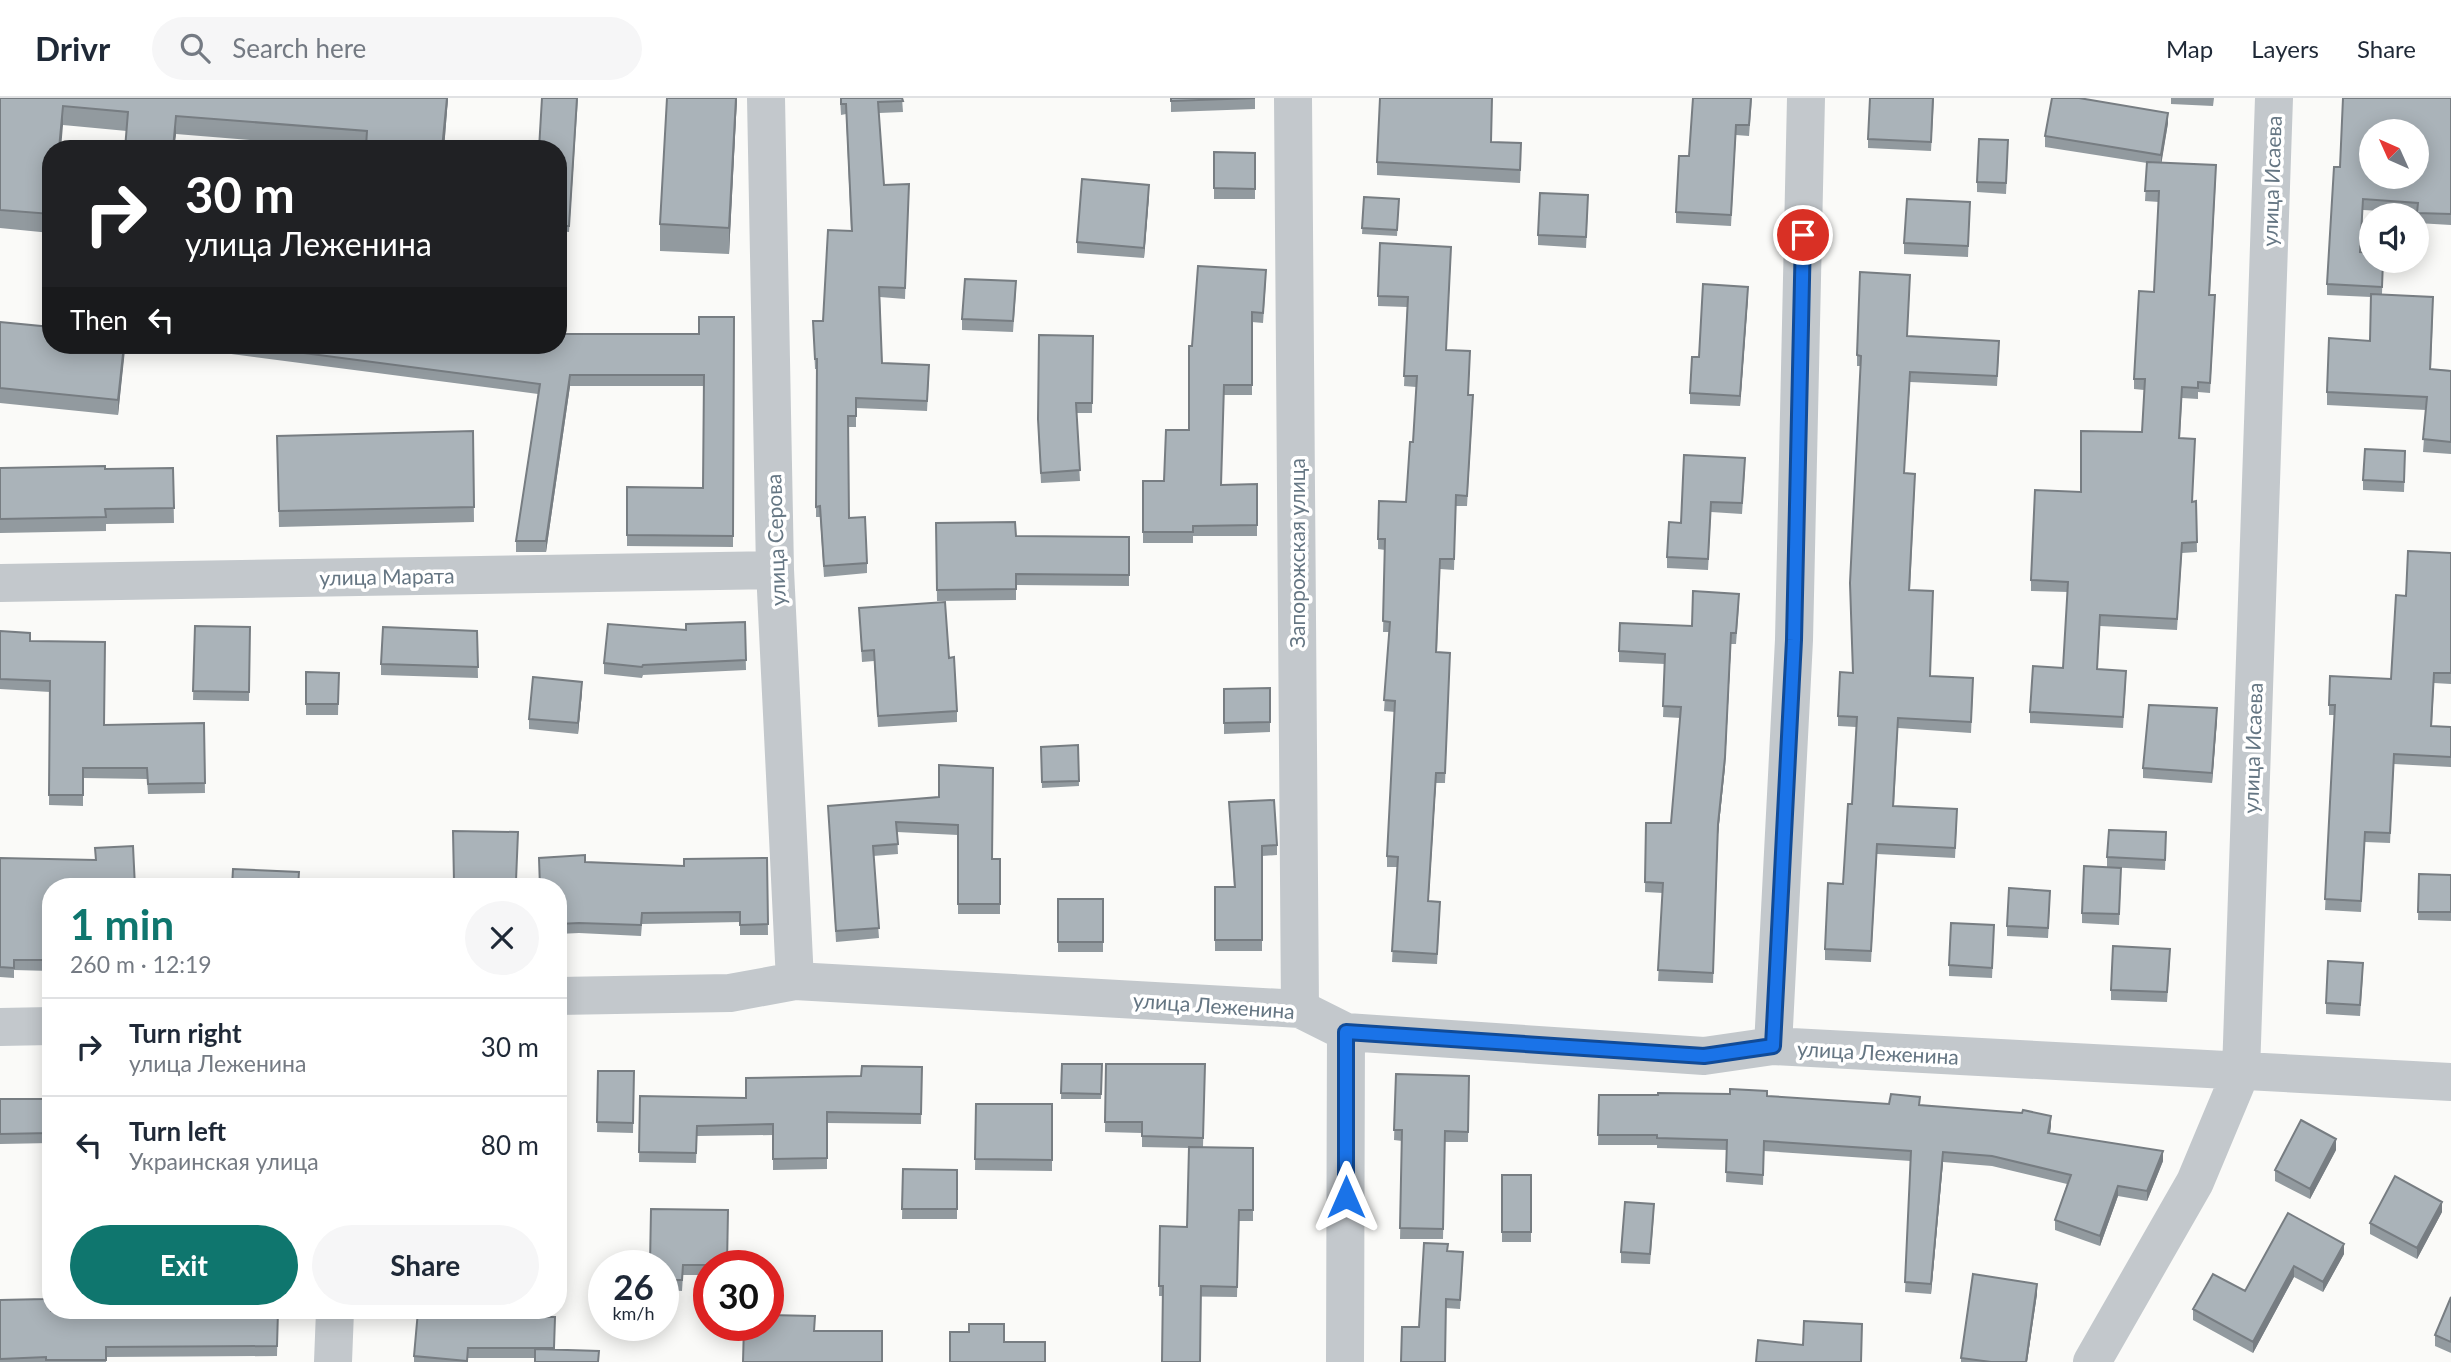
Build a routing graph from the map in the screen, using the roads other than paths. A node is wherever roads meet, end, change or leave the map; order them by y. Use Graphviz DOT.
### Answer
graph roads {
  1 [pos="766,98"];
  2 [pos="1293,98"];
  3 [pos="1806,98"];
  4 [pos="2274,98"];
  5 [pos="775,570"];
  6 [pos="0,583"];
  7 [pos="795,981"];
  8 [pos="567,996"];
  9 [pos="1300,1009"];
  10 [pos="42,1026"];
  11 [pos="0,1027"];
  12 [pos="1346,1032"];
  13 [pos="1773,1046"];
  14 [pos="2241,1072"];
  15 [pos="2451,1082"];
  16 [pos="335,1319"];
  17 [pos="333,1362"];
  18 [pos="1345,1362"];
  19 [pos="2092,1362"];
  1 -- 5 [label="street, улица Серова"];
  2 -- 9 [label="street, Запорожская улица"];
  3 -- 13 [label="street"];
  4 -- 14 [label="street, улица Исаева"];
  5 -- 6 [label="street, улица Марата"];
  5 -- 7 [label="street, улица Серова"];
  7 -- 8 [label="street, улица Леженина"];
  7 -- 9 [label="street, улица Леженина"];
  9 -- 12 [label="street, улица Леженина"];
  10 -- 11 [label="street"];
  12 -- 13 [label="street, улица Леженина"];
  12 -- 18 [label="street"];
  13 -- 14 [label="street, улица Леженина"];
  14 -- 15 [label="street, улица Леженина"];
  14 -- 19 [label="street, улица Исаева"];
  16 -- 17 [label="street"];
}
